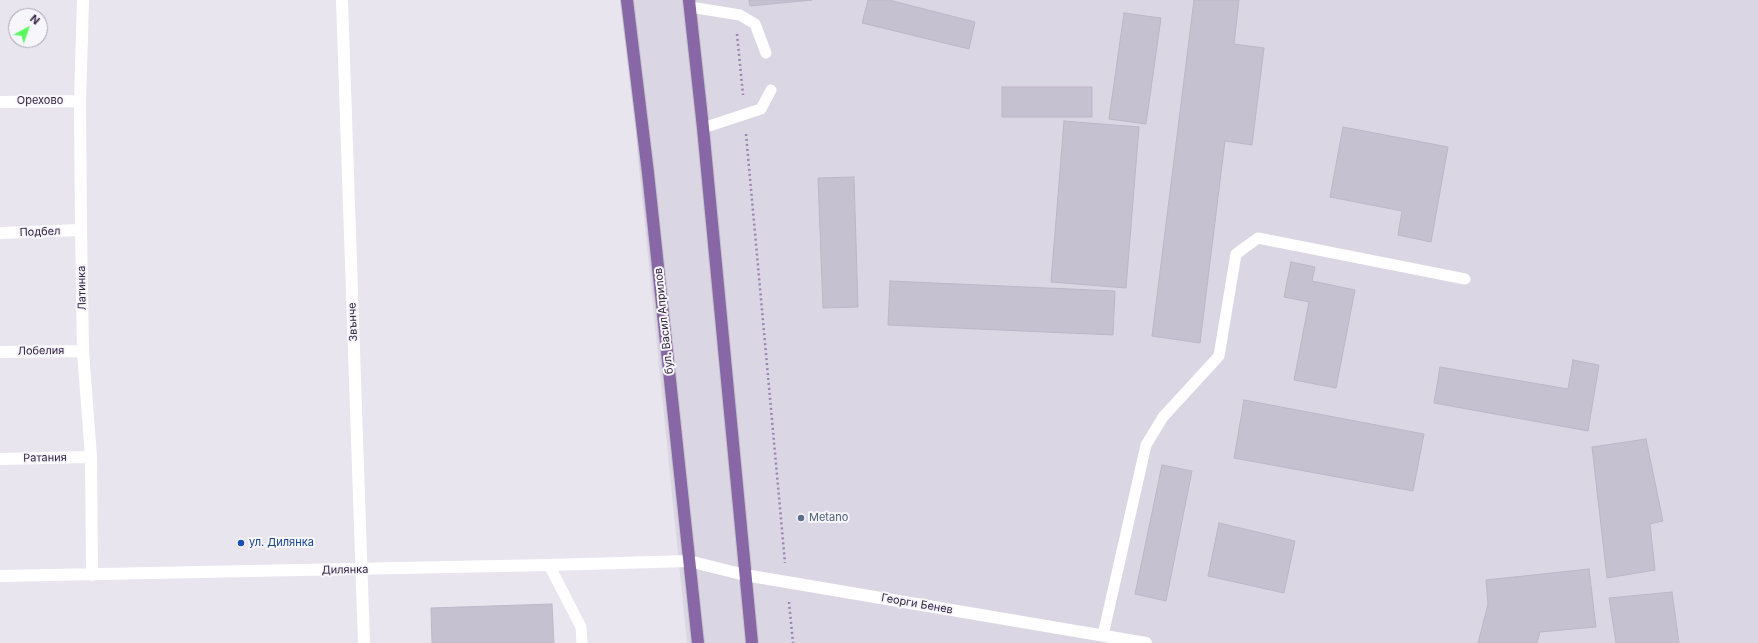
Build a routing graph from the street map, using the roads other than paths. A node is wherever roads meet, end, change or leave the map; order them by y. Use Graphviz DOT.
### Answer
graph roads {
  1 [pos="83,0"];
  2 [pos="342,0"];
  3 [pos="627,0"];
  4 [pos="689,4"];
  5 [pos="766,54"];
  6 [pos="770,90"];
  7 [pos="80,101"];
  8 [pos="0,102"];
  9 [pos="703,128"];
  10 [pos="81,230"];
  11 [pos="0,233"];
  12 [pos="1465,279"];
  13 [pos="83,351"];
  14 [pos="0,352"];
  15 [pos="91,457"];
  16 [pos="0,459"];
  17 [pos="689,561"];
  18 [pos="549,565"];
  19 [pos="361,570"];
  20 [pos="92,575"];
  21 [pos="745,575"];
  22 [pos="0,576"];
  23 [pos="1104,636"];
  24 [pos="364,643"];
  25 [pos="582,643"];
  26 [pos="698,643"];
  27 [pos="752,643"];
  28 [pos="1146,643"];
  1 -- 7 [label="street, Латинка"];
  2 -- 19 [label="street, Звънче"];
  3 -- 17 [label="main road, бул. Васил Априлов"];
  4 -- 5 [label="lane"];
  4 -- 9 [label="main road"];
  6 -- 9 [label="lane"];
  7 -- 8 [label="street, Орехово"];
  7 -- 10 [label="street, Латинка"];
  9 -- 21 [label="main road"];
  10 -- 11 [label="street, Подбел"];
  10 -- 13 [label="street, Латинка"];
  12 -- 23 [label="lane"];
  13 -- 14 [label="street, Лобелия"];
  13 -- 15 [label="street, Латинка"];
  15 -- 16 [label="street, Ратания"];
  15 -- 20 [label="street, Латинка"];
  17 -- 18 [label="street, Дилянка"];
  17 -- 21 [label="street, Георги Бенев"];
  17 -- 26 [label="main road, бул. Васил Априлов"];
  18 -- 19 [label="street, Дилянка"];
  18 -- 25 [label="lane"];
  19 -- 20 [label="street, Дилянка"];
  19 -- 24 [label="street, Звънче"];
  20 -- 22 [label="street, Дилянка"];
  21 -- 23 [label="street, Георги Бенев"];
  21 -- 27 [label="main road"];
  23 -- 28 [label="street, Георги Бенев"];
}
